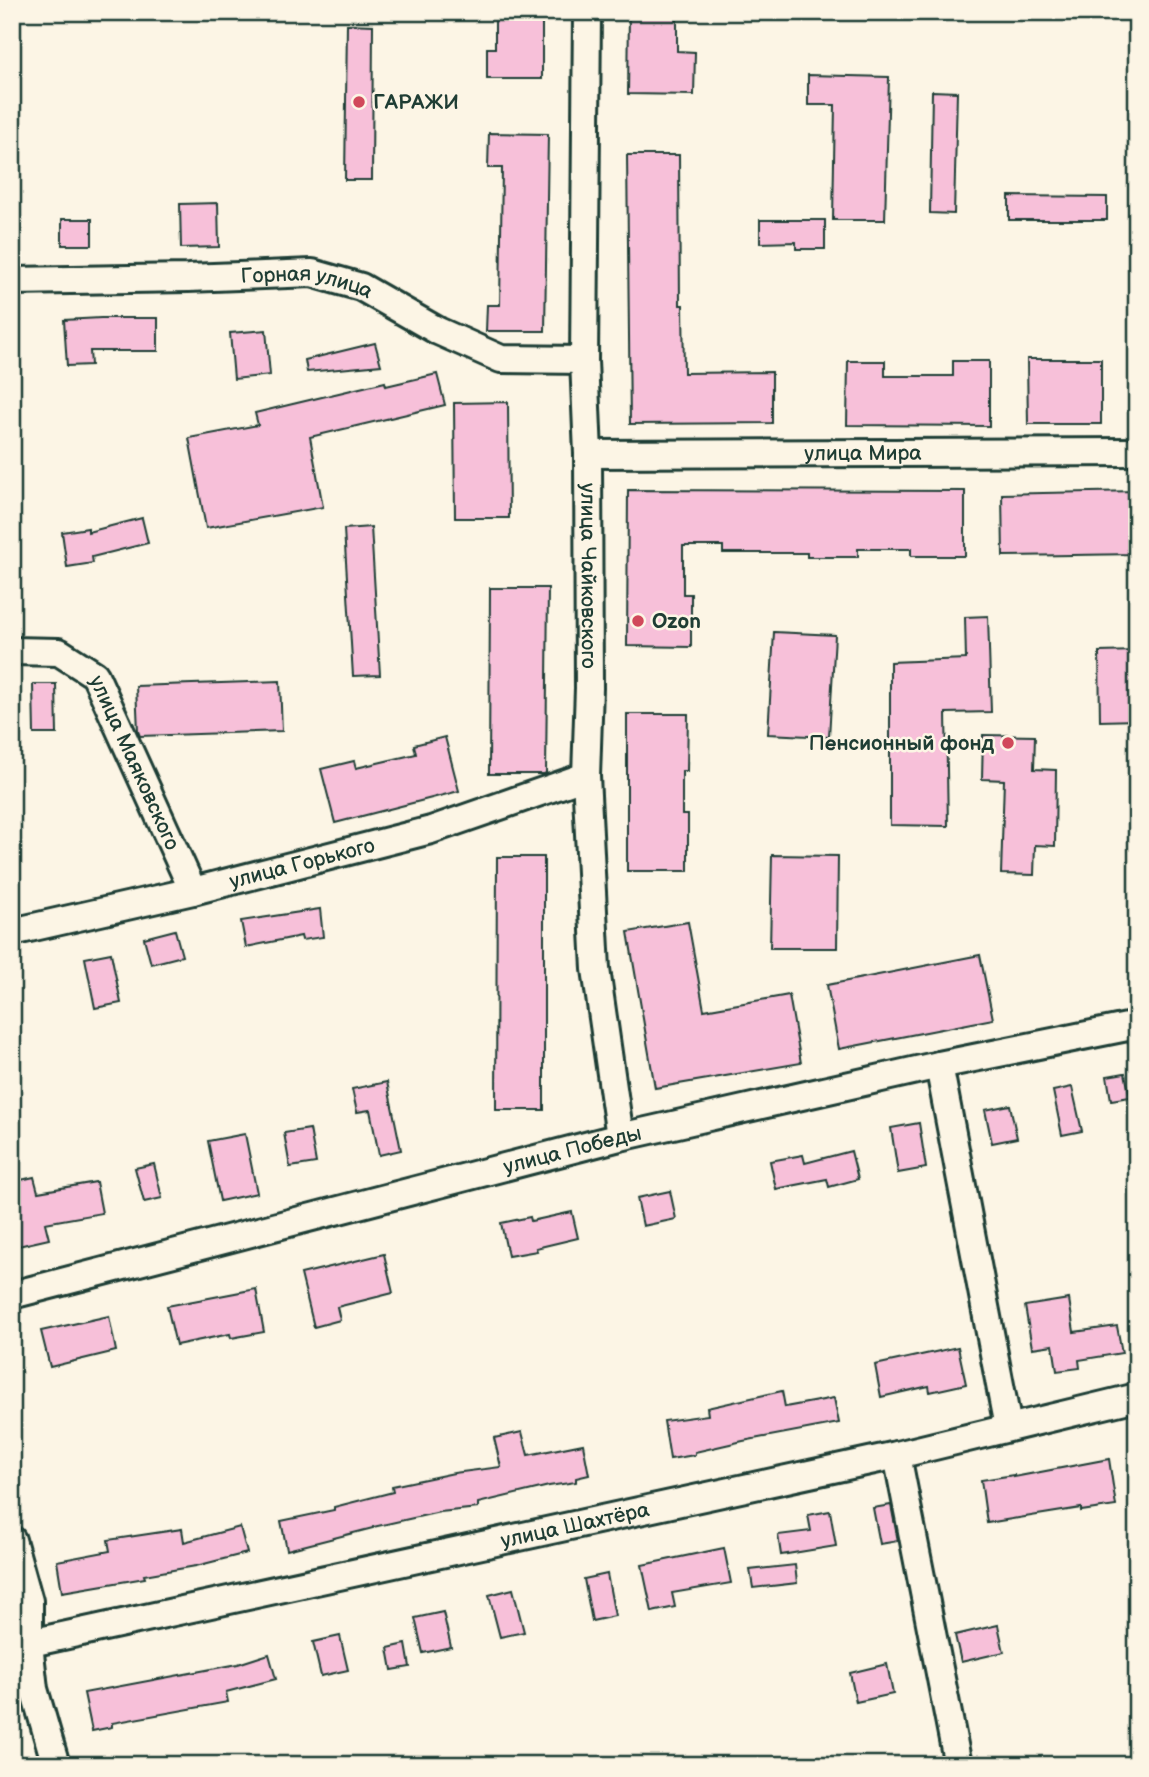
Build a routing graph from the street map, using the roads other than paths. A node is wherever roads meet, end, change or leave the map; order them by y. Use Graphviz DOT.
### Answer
graph roads {
  1 [pos="587,12"];
  2 [pos="12,281"];
  3 [pos="584,360"];
  4 [pos="1137,452"];
  5 [pos="588,454"];
  6 [pos="12,651"];
  7 [pos="586,776"];
  8 [pos="193,891"];
  9 [pos="12,932"];
  10 [pos="1137,1025"];
  11 [pos="939,1065"];
  12 [pos="620,1137"];
  13 [pos="12,1296"];
  14 [pos="1137,1397"];
  15 [pos="1008,1427"];
  16 [pos="897,1455"];
  17 [pos="12,1540"];
  18 [pos="21,1645"];
  19 [pos="56,1765"];
  20 [pos="958,1765"];
  1 -- 3 [label="street, улица Чайковского"];
  2 -- 3 [label="street, Горная улица"];
  3 -- 5 [label="street, улица Чайковского"];
  4 -- 5 [label="street, улица Мира"];
  5 -- 7 [label="street, улица Чайковского"];
  6 -- 8 [label="street, улица Маяковского"];
  7 -- 8 [label="street, улица Горького"];
  7 -- 12 [label="street, улица Чайковского"];
  8 -- 9 [label="street, улица Горького"];
  10 -- 11 [label="street, улица Победы"];
  11 -- 12 [label="street, улица Победы"];
  11 -- 15 [label="street"];
  12 -- 13 [label="street, улица Победы"];
  14 -- 15 [label="street, улица Шахтёра"];
  15 -- 16 [label="street, улица Шахтёра"];
  16 -- 18 [label="street, улица Шахтёра"];
  16 -- 20 [label="street"];
  17 -- 18 [label="street"];
  18 -- 19 [label="street"];
}
